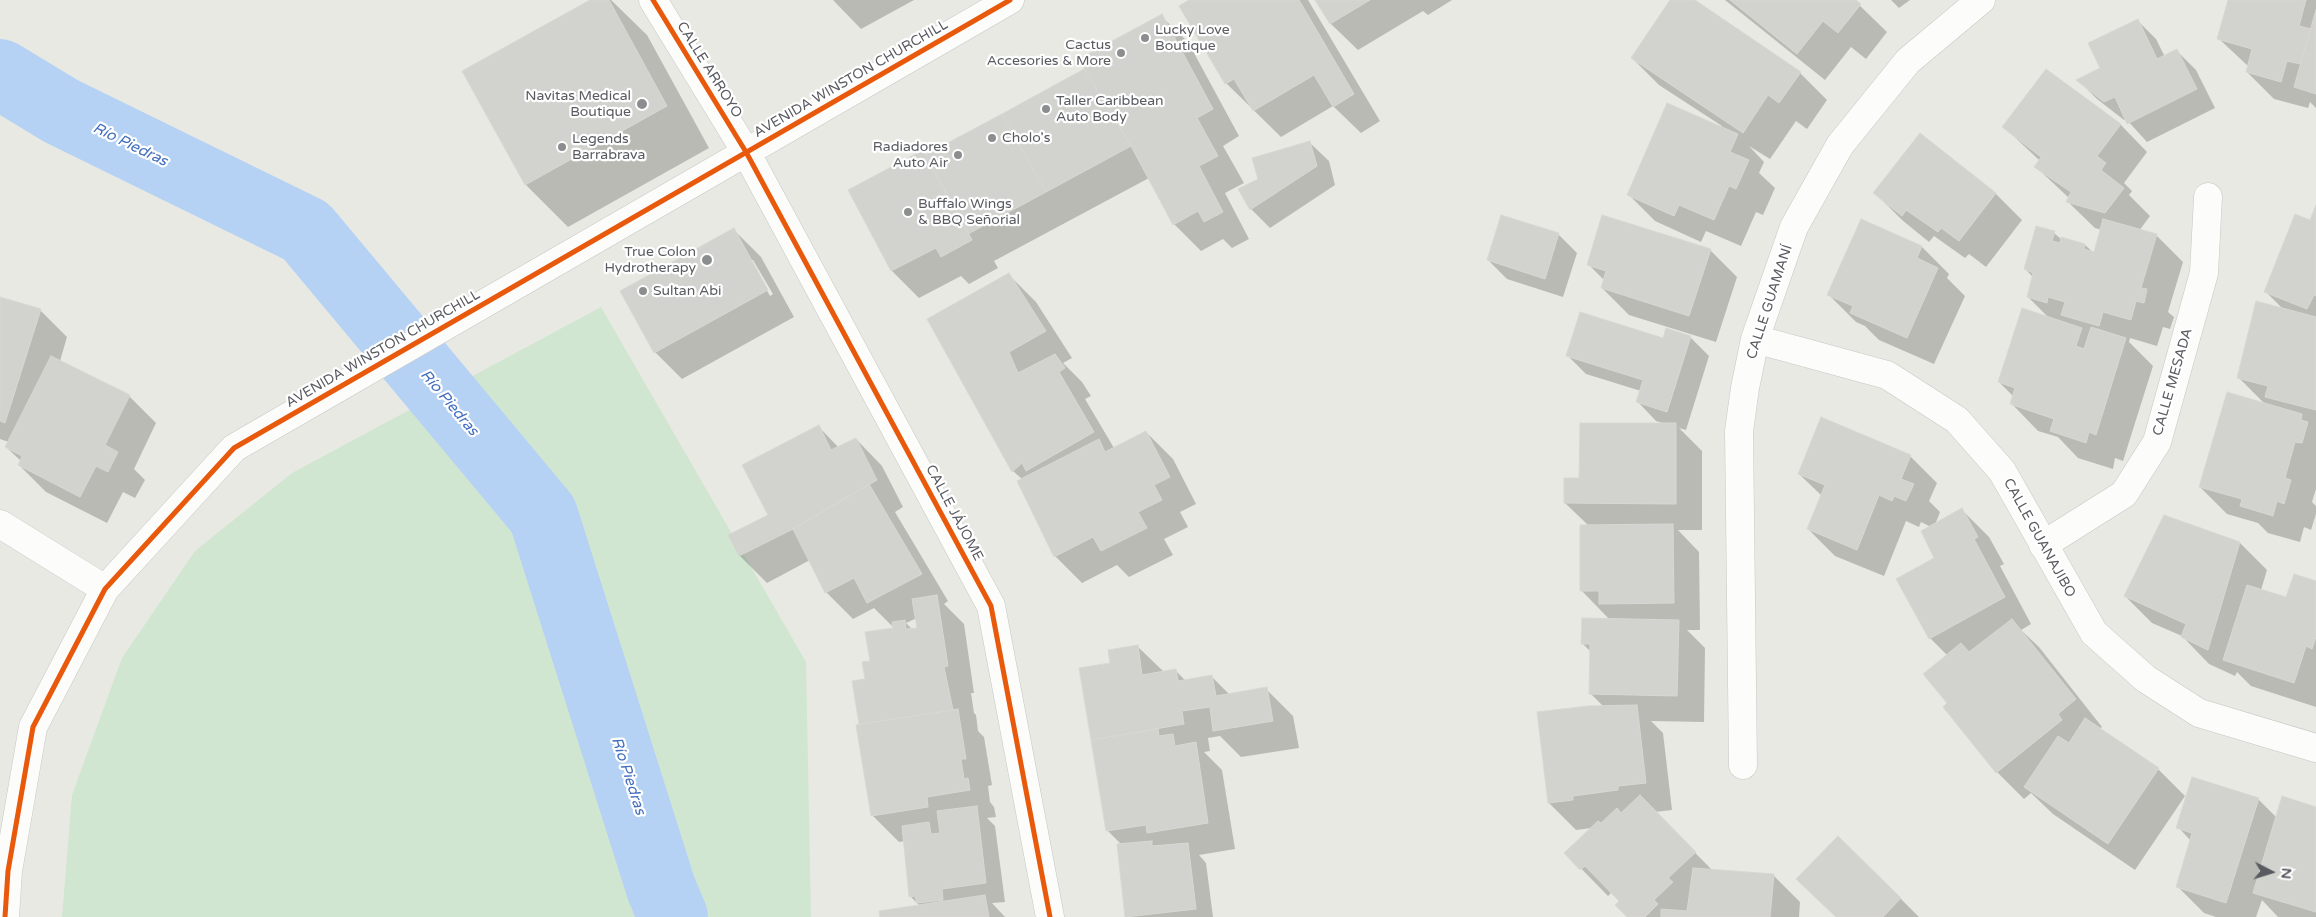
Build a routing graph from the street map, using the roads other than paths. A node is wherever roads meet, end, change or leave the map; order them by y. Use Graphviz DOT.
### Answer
graph roads {
  1 [pos="653,0"];
  2 [pos="1010,0"];
  3 [pos="1981,0"];
  4 [pos="746,152"];
  5 [pos="2208,197"];
  6 [pos="1755,339"];
  7 [pos="0,524"];
  8 [pos="2043,545"];
  9 [pos="105,589"];
  10 [pos="2316,748"];
  11 [pos="1743,765"];
  12 [pos="4,871"];
  13 [pos="5,917"];
  14 [pos="1050,917"];
  1 -- 4 [label="street, CALLE ARROYO"];
  2 -- 4 [label="street, AVENIDA WINSTON CHURCHILL"];
  3 -- 6 [label="street, CALLE GUAMANÍ"];
  4 -- 9 [label="street, AVENIDA WINSTON CHURCHILL"];
  4 -- 14 [label="street, CALLE JÁJOME"];
  5 -- 8 [label="street, CALLE MESADA"];
  6 -- 8 [label="street, CALLE GUANAJIBO"];
  6 -- 11 [label="street, CALLE GUAMANÍ"];
  7 -- 9 [label="street"];
  8 -- 10 [label="street, CALLE GUANAJIBO"];
  9 -- 12 [label="street, AVENIDA WINSTON CHURCHILL"];
  12 -- 13 [label="street, AVENIDA WINSTON CHURCHILL"];
}
